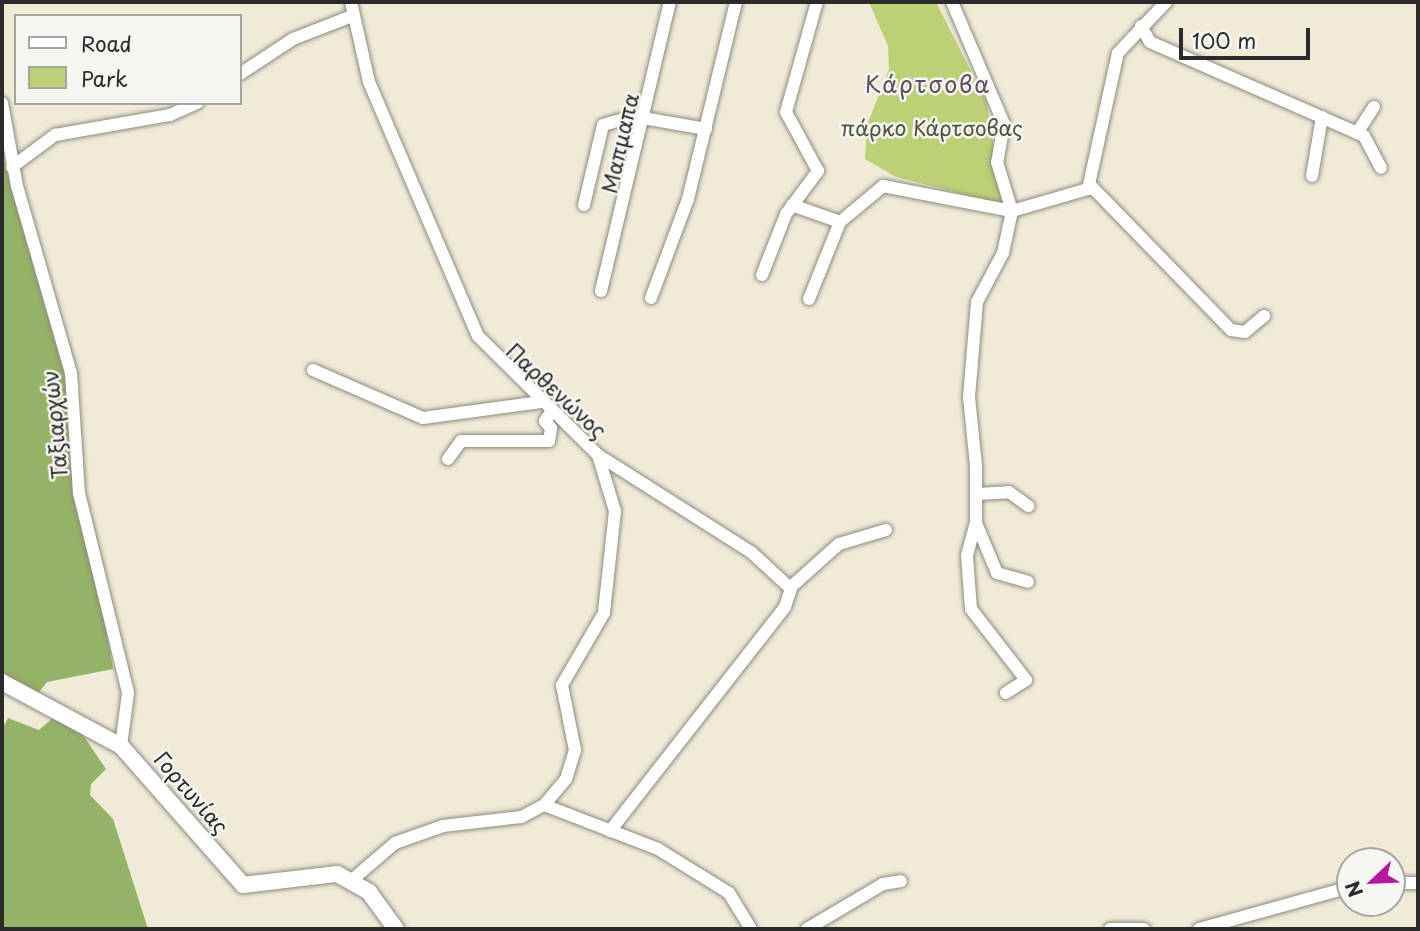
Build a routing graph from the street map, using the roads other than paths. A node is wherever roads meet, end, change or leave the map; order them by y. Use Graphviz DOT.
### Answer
graph roads {
  1 [pos="351,2"];
  2 [pos="670,2"];
  3 [pos="736,2"];
  4 [pos="817,2"];
  5 [pos="952,2"];
  6 [pos="1166,2"];
  7 [pos="352,16"];
  8 [pos="1141,26"];
  9 [pos="242,73"];
  10 [pos="2,103"];
  11 [pos="192,105"];
  12 [pos="1374,107"];
  13 [pos="644,116"];
  14 [pos="1322,117"];
  15 [pos="706,129"];
  16 [pos="1357,133"];
  17 [pos="12,167"];
  18 [pos="1381,167"];
  19 [pos="1312,176"];
  20 [pos="1091,187"];
  21 [pos="584,205"];
  22 [pos="793,205"];
  23 [pos="1012,211"];
  24 [pos="840,222"];
  25 [pos="762,275"];
  26 [pos="601,291"];
  27 [pos="651,298"];
  28 [pos="809,299"];
  29 [pos="1264,316"];
  30 [pos="313,370"];
  31 [pos="541,402"];
  32 [pos="552,411"];
  33 [pos="598,455"];
  34 [pos="447,458"];
  35 [pos="976,494"];
  36 [pos="1028,506"];
  37 [pos="976,522"];
  38 [pos="886,530"];
  39 [pos="1028,582"];
  40 [pos="790,588"];
  41 [pos="2,682"];
  42 [pos="1006,693"];
  43 [pos="121,746"];
  44 [pos="544,805"];
  45 [pos="610,831"];
  46 [pos="352,880"];
  47 [pos="901,881"];
  48 [pos="1336,891"];
  49 [pos="396,929"];
  50 [pos="751,929"];
  51 [pos="807,929"];
  52 [pos="1111,929"];
  53 [pos="1144,929"];
  54 [pos="1199,929"];
  1 -- 7 [label="street, Παρθενώνος"];
  2 -- 13 [label="street, Μαπμαπα"];
  3 -- 15 [label="street"];
  4 -- 22 [label="street"];
  5 -- 23 [label="street"];
  6 -- 8 [label="street"];
  7 -- 9 [label="street"];
  7 -- 31 [label="street, Παρθενώνος"];
  8 -- 14 [label="street"];
  8 -- 20 [label="street"];
  10 -- 17 [label="street, Ταξιαρχών"];
  11 -- 17 [label="street"];
  12 -- 16 [label="street"];
  13 -- 15 [label="street"];
  13 -- 21 [label="street"];
  13 -- 26 [label="street, Μαπμαπα"];
  14 -- 16 [label="street"];
  14 -- 19 [label="street"];
  15 -- 27 [label="street"];
  16 -- 18 [label="street"];
  17 -- 43 [label="street, Ταξιαρχών"];
  20 -- 23 [label="street"];
  20 -- 29 [label="street"];
  22 -- 24 [label="street"];
  22 -- 25 [label="street"];
  23 -- 24 [label="street"];
  23 -- 35 [label="street"];
  24 -- 28 [label="street"];
  30 -- 31 [label="street"];
  31 -- 32 [label="street, Παρθενώνος"];
  32 -- 33 [label="street, Παρθενώνος"];
  32 -- 34 [label="street"];
  33 -- 40 [label="street"];
  33 -- 44 [label="street, Παρθενώνος"];
  35 -- 36 [label="street"];
  35 -- 37 [label="street"];
  37 -- 39 [label="street"];
  37 -- 42 [label="street"];
  38 -- 40 [label="street"];
  40 -- 45 [label="street"];
  41 -- 43 [label="main road, Γορτυνίας"];
  43 -- 46 [label="main road, Γορτυνίας"];
  44 -- 45 [label="street"];
  44 -- 46 [label="street"];
  45 -- 50 [label="street"];
  46 -- 49 [label="main road"];
  47 -- 51 [label="street"];
  48 -- 54 [label="street"];
  52 -- 53 [label="street"];
}
